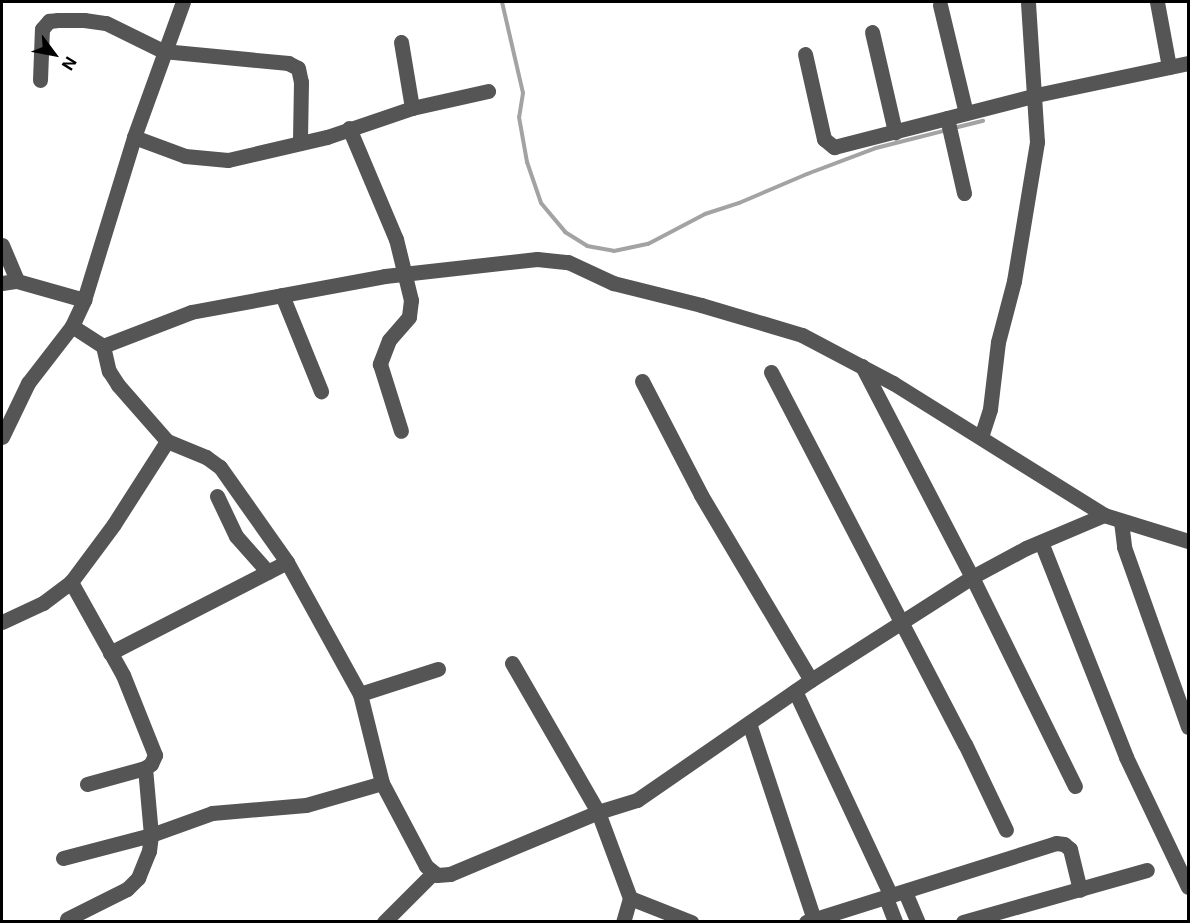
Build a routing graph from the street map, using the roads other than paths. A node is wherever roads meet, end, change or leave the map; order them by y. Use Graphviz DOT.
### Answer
graph roads {
  1 [pos="183,2"];
  2 [pos="1028,2"];
  3 [pos="1157,2"];
  4 [pos="940,5"];
  5 [pos="872,32"];
  6 [pos="401,42"];
  7 [pos="163,51"];
  8 [pos="805,54"];
  9 [pos="1188,63"];
  10 [pos="1169,67"];
  11 [pos="40,80"];
  12 [pos="488,91"];
  13 [pos="1036,95"];
  14 [pos="412,108"];
  15 [pos="966,113"];
  16 [pos="948,126"];
  17 [pos="350,128"];
  18 [pos="895,132"];
  19 [pos="134,137"];
  20 [pos="300,142"];
  21 [pos="964,193"];
  22 [pos="2,245"];
  23 [pos="406,274"];
  24 [pos="9,282"];
  25 [pos="282,295"];
  26 [pos="84,300"];
  27 [pos="72,326"];
  28 [pos="103,346"];
  29 [pos="862,366"];
  30 [pos="771,372"];
  31 [pos="642,381"];
  32 [pos="321,391"];
  33 [pos="4,426"];
  34 [pos="401,431"];
  35 [pos="981,437"];
  36 [pos="167,441"];
  37 [pos="217,496"];
  38 [pos="1104,515"];
  39 [pos="1121,521"];
  40 [pos="1188,541"];
  41 [pos="1041,542"];
  42 [pos="287,562"];
  43 [pos="268,572"];
  44 [pos="972,577"];
  45 [pos="70,582"];
  46 [pos="2,622"];
  47 [pos="902,623"];
  48 [pos="110,653"];
  49 [pos="512,663"];
  50 [pos="438,669"];
  51 [pos="810,680"];
  52 [pos="795,691"];
  53 [pos="360,694"];
  54 [pos="749,723"];
  55 [pos="1188,727"];
  56 [pos="145,768"];
  57 [pos="382,783"];
  58 [pos="87,784"];
  59 [pos="1075,786"];
  60 [pos="598,812"];
  61 [pos="1006,830"];
  62 [pos="151,835"];
  63 [pos="63,858"];
  64 [pos="1147,870"];
  65 [pos="432,873"];
  66 [pos="1188,887"];
  67 [pos="1080,890"];
  68 [pos="894,895"];
  69 [pos="630,898"];
  70 [pos="67,919"];
  71 [pos="810,920"];
  72 [pos="384,921"];
  73 [pos="622,921"];
  74 [pos="691,921"];
  75 [pos="895,921"];
  76 [pos="918,921"];
  77 [pos="963,921"];
  1 -- 7 [label="street"];
  2 -- 13 [label="street"];
  3 -- 10 [label="street"];
  4 -- 15 [label="street"];
  5 -- 18 [label="street"];
  6 -- 14 [label="street"];
  7 -- 11 [label="street"];
  7 -- 19 [label="street"];
  7 -- 20 [label="street"];
  8 -- 18 [label="street"];
  9 -- 10 [label="street"];
  10 -- 13 [label="street"];
  12 -- 14 [label="street"];
  13 -- 15 [label="street"];
  13 -- 35 [label="street"];
  14 -- 17 [label="street"];
  15 -- 16 [label="street"];
  16 -- 18 [label="street"];
  16 -- 21 [label="street"];
  17 -- 20 [label="street"];
  17 -- 23 [label="street"];
  19 -- 20 [label="street"];
  19 -- 26 [label="street"];
  22 -- 24 [label="street"];
  23 -- 25 [label="street"];
  23 -- 29 [label="street"];
  23 -- 34 [label="street"];
  24 -- 26 [label="street"];
  25 -- 28 [label="street"];
  25 -- 32 [label="street"];
  26 -- 27 [label="street"];
  27 -- 28 [label="street"];
  27 -- 33 [label="street"];
  28 -- 36 [label="street"];
  29 -- 35 [label="street"];
  29 -- 44 [label="street"];
  30 -- 47 [label="street"];
  31 -- 51 [label="street"];
  35 -- 38 [label="street"];
  36 -- 42 [label="street"];
  36 -- 45 [label="street"];
  37 -- 43 [label="street"];
  38 -- 39 [label="street"];
  38 -- 41 [label="street"];
  39 -- 40 [label="street"];
  39 -- 55 [label="street"];
  41 -- 44 [label="street"];
  41 -- 66 [label="street"];
  42 -- 43 [label="street"];
  42 -- 53 [label="street"];
  43 -- 48 [label="street"];
  44 -- 47 [label="street"];
  44 -- 59 [label="street"];
  45 -- 46 [label="street"];
  45 -- 48 [label="street"];
  47 -- 51 [label="street"];
  47 -- 61 [label="street"];
  48 -- 56 [label="street"];
  49 -- 60 [label="street"];
  50 -- 53 [label="street"];
  51 -- 52 [label="street"];
  52 -- 54 [label="street"];
  52 -- 68 [label="street"];
  53 -- 57 [label="street"];
  54 -- 60 [label="street"];
  54 -- 71 [label="street"];
  56 -- 58 [label="street"];
  56 -- 62 [label="street"];
  57 -- 62 [label="street"];
  57 -- 65 [label="street"];
  60 -- 65 [label="street"];
  60 -- 69 [label="street"];
  62 -- 63 [label="street"];
  62 -- 70 [label="street"];
  64 -- 67 [label="street"];
  65 -- 72 [label="street"];
  67 -- 68 [label="street"];
  67 -- 77 [label="street"];
  68 -- 71 [label="street"];
  68 -- 75 [label="street"];
  68 -- 76 [label="street"];
  69 -- 73 [label="street"];
  69 -- 74 [label="street"];
}
